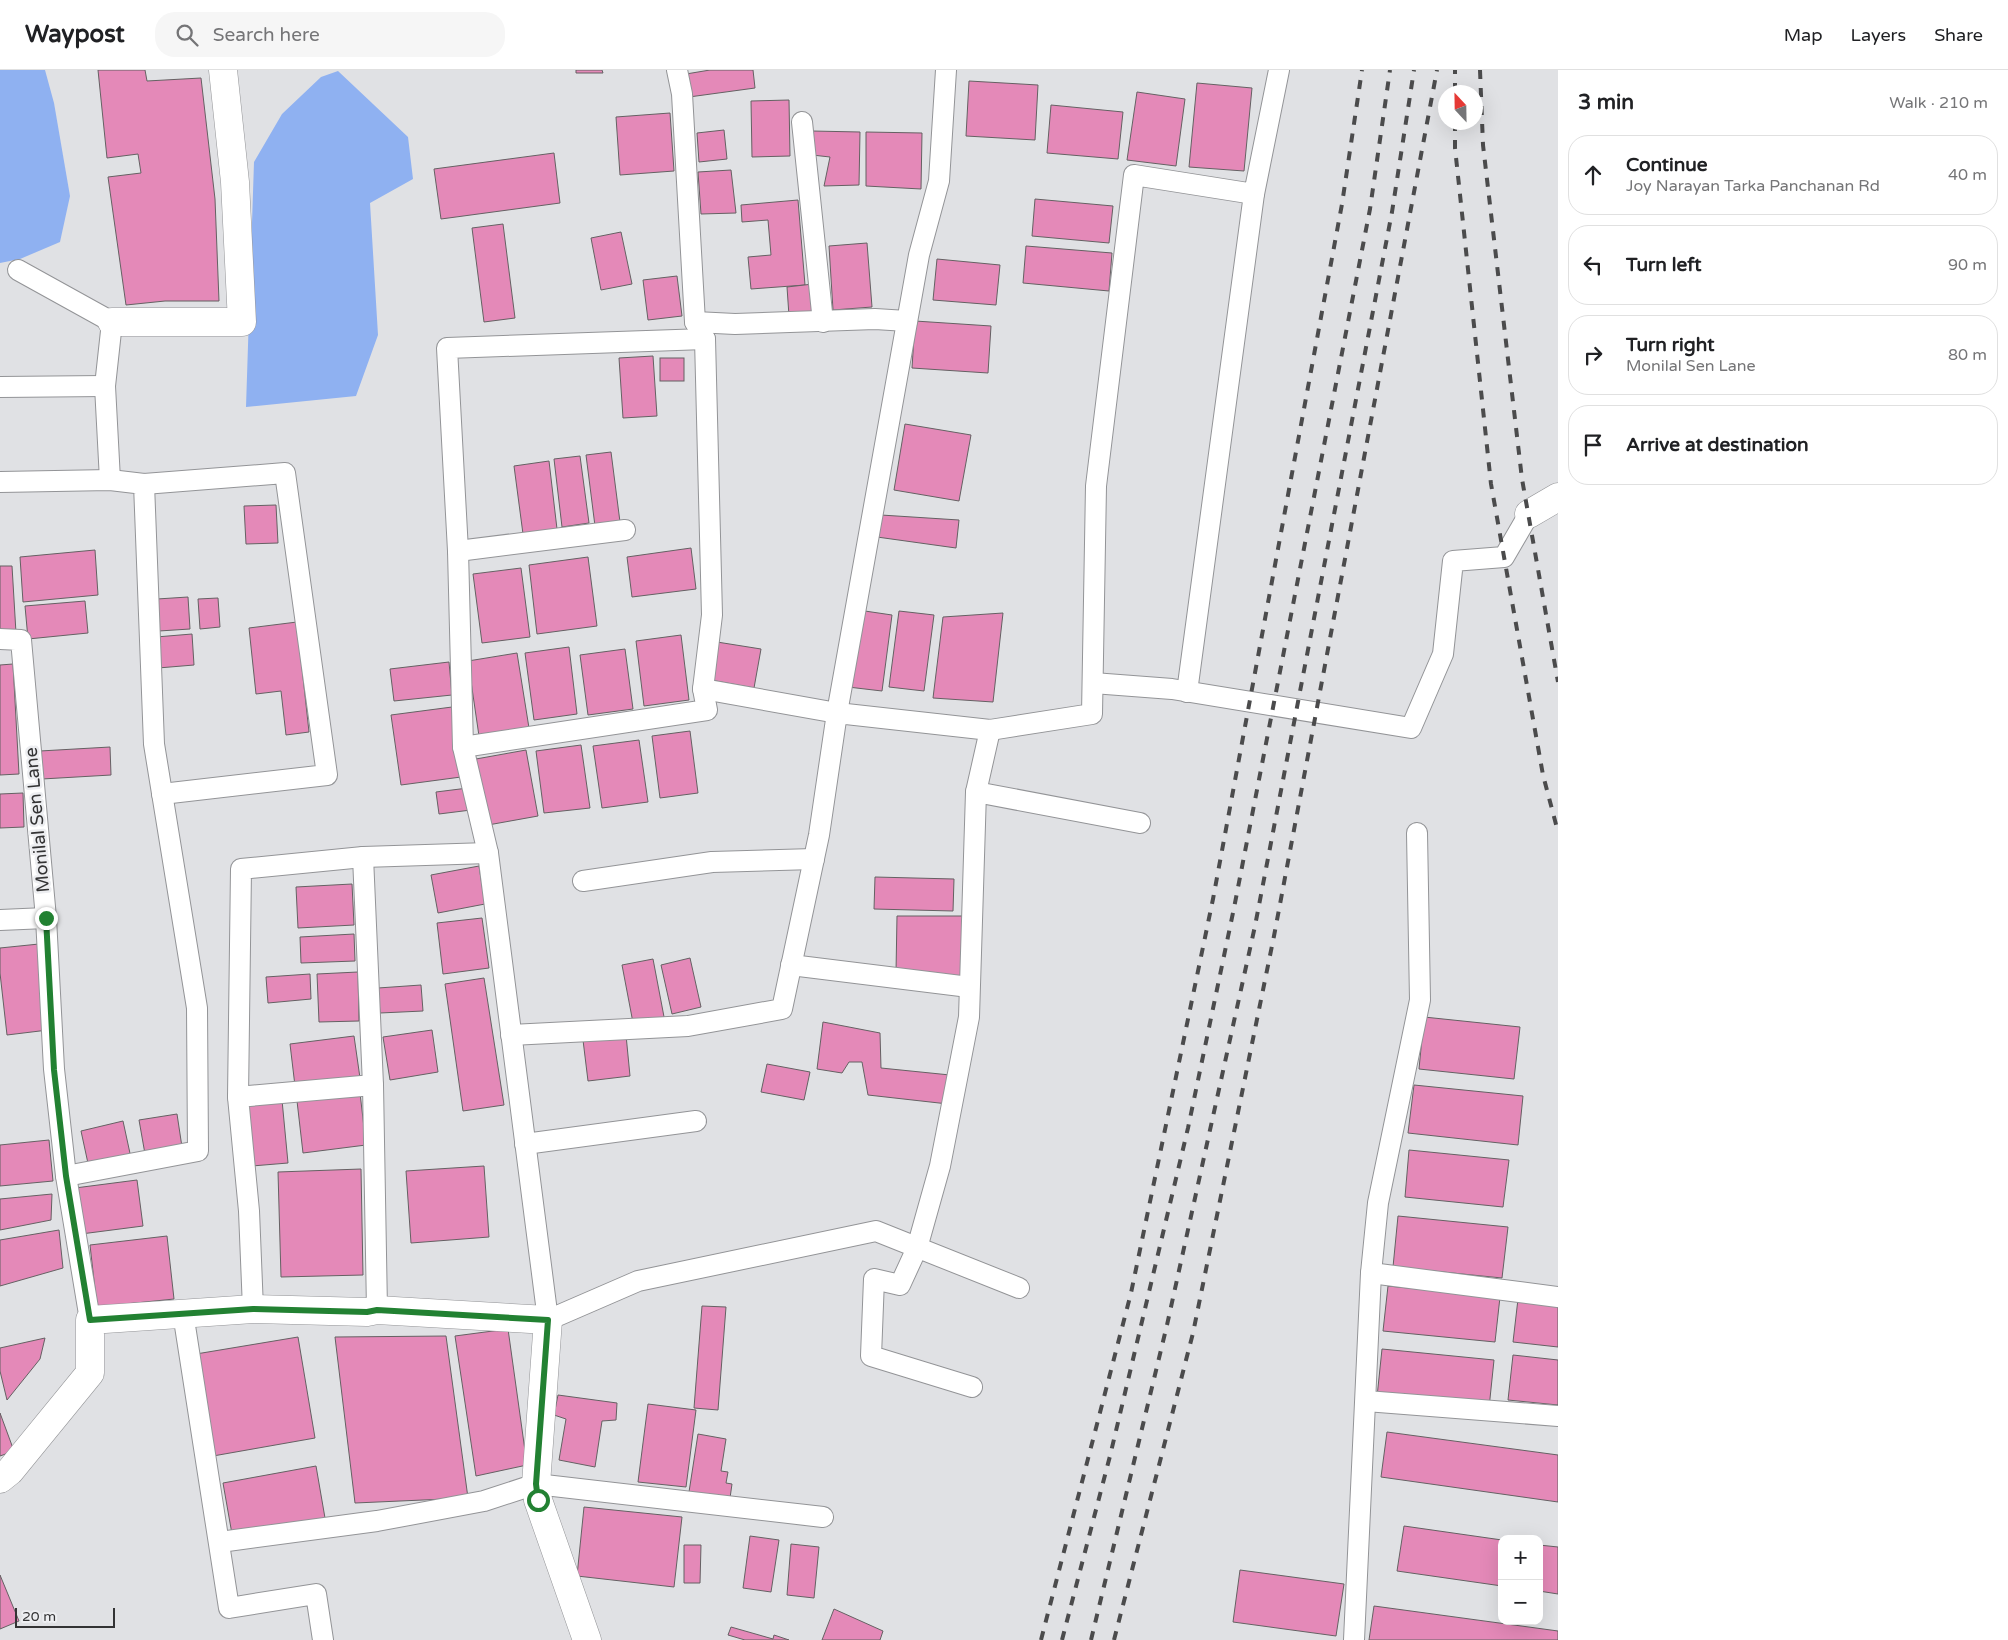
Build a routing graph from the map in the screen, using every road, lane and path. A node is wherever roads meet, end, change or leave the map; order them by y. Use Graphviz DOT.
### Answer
graph roads {
  1 [pos="223,70"];
  2 [pos="677,70"];
  3 [pos="946,70"];
  4 [pos="1279,70"];
  5 [pos="802,122"];
  6 [pos="1254,194"];
  7 [pos="18,270"];
  8 [pos="907,321"];
  9 [pos="112,322"];
  10 [pos="823,322"];
  11 [pos="700,330"];
  12 [pos="105,386"];
  13 [pos="0,387"];
  14 [pos="110,480"];
  15 [pos="0,482"];
  16 [pos="144,484"];
  17 [pos="1558,497"];
  18 [pos="1528,514"];
  19 [pos="625,530"];
  20 [pos="458,551"];
  21 [pos="0,639"];
  22 [pos="1093,684"];
  23 [pos="703,689"];
  24 [pos="1187,692"];
  25 [pos="837,713"];
  26 [pos="990,730"];
  27 [pos="463,747"];
  28 [pos="976,792"];
  29 [pos="162,794"];
  30 [pos="1140,823"];
  31 [pos="1417,833"];
  32 [pos="488,853"];
  33 [pos="363,857"];
  34 [pos="814,859"];
  35 [pos="584,882"];
  36 [pos="46,918"];
  37 [pos="0,920"];
  38 [pos="791,965"];
  39 [pos="969,987"];
  40 [pos="511,1035"];
  41 [pos="373,1085"];
  42 [pos="238,1097"];
  43 [pos="696,1121"];
  44 [pos="525,1144"];
  45 [pos="66,1176"];
  46 [pos="917,1248"];
  47 [pos="1371,1273"];
  48 [pos="1020,1288"];
  49 [pos="1558,1297"];
  50 [pos="253,1309"];
  51 [pos="377,1310"];
  52 [pos="182,1313"];
  53 [pos="90,1320"];
  54 [pos="548,1320"];
  55 [pos="972,1387"];
  56 [pos="1366,1401"];
  57 [pos="1558,1416"];
  58 [pos="0,1479"];
  59 [pos="536,1484"];
  60 [pos="822,1517"];
  61 [pos="220,1542"];
  62 [pos="323,1640"];
  63 [pos="587,1640"];
  64 [pos="1354,1640"];
  1 -- 9 [label="street"];
  2 -- 11 [label="lane"];
  3 -- 8 [label="lane"];
  4 -- 6 [label="lane"];
  5 -- 10 [label="lane"];
  6 -- 22 [label="lane"];
  6 -- 24 [label="lane"];
  7 -- 9 [label="lane"];
  8 -- 10 [label="lane"];
  8 -- 25 [label="lane"];
  9 -- 12 [label="lane"];
  10 -- 11 [label="lane"];
  11 -- 20 [label="lane"];
  11 -- 23 [label="lane"];
  12 -- 13 [label="lane"];
  12 -- 14 [label="lane"];
  14 -- 15 [label="lane"];
  14 -- 16 [label="lane"];
  16 -- 29 [label="lane"];
  16 -- 29 [label="lane"];
  17 -- 18 [label="street"];
  18 -- 24 [label="lane"];
  19 -- 20 [label="lane"];
  20 -- 27 [label="lane"];
  21 -- 36 [label="lane, Monilal Sen Lane"];
  22 -- 24 [label="lane"];
  22 -- 26 [label="lane"];
  23 -- 25 [label="lane"];
  23 -- 27 [label="lane"];
  25 -- 26 [label="lane"];
  25 -- 34 [label="lane"];
  26 -- 28 [label="lane"];
  27 -- 32 [label="lane"];
  28 -- 30 [label="lane"];
  28 -- 39 [label="lane"];
  29 -- 45 [label="lane"];
  31 -- 47 [label="lane"];
  32 -- 33 [label="lane"];
  32 -- 40 [label="lane"];
  33 -- 41 [label="lane"];
  33 -- 42 [label="lane"];
  34 -- 35 [label="lane"];
  34 -- 38 [label="lane"];
  36 -- 37 [label="lane"];
  36 -- 45 [label="lane, Monilal Sen Lane"];
  38 -- 39 [label="lane"];
  38 -- 40 [label="lane"];
  39 -- 46 [label="lane"];
  40 -- 44 [label="lane"];
  41 -- 42 [label="lane"];
  41 -- 51 [label="lane"];
  42 -- 50 [label="lane"];
  43 -- 44 [label="lane"];
  44 -- 54 [label="lane"];
  45 -- 53 [label="lane, Monilal Sen Lane"];
  46 -- 48 [label="lane"];
  46 -- 54 [label="lane"];
  46 -- 55 [label="lane"];
  47 -- 49 [label="lane"];
  47 -- 56 [label="lane"];
  50 -- 51 [label="street"];
  50 -- 52 [label="street"];
  51 -- 54 [label="street"];
  52 -- 53 [label="street"];
  52 -- 61 [label="lane"];
  53 -- 58 [label="street"];
  54 -- 59 [label="street"];
  56 -- 57 [label="lane"];
  56 -- 64 [label="lane"];
  59 -- 60 [label="lane"];
  59 -- 61 [label="lane"];
  59 -- 63 [label="street"];
  61 -- 62 [label="lane"];
}
